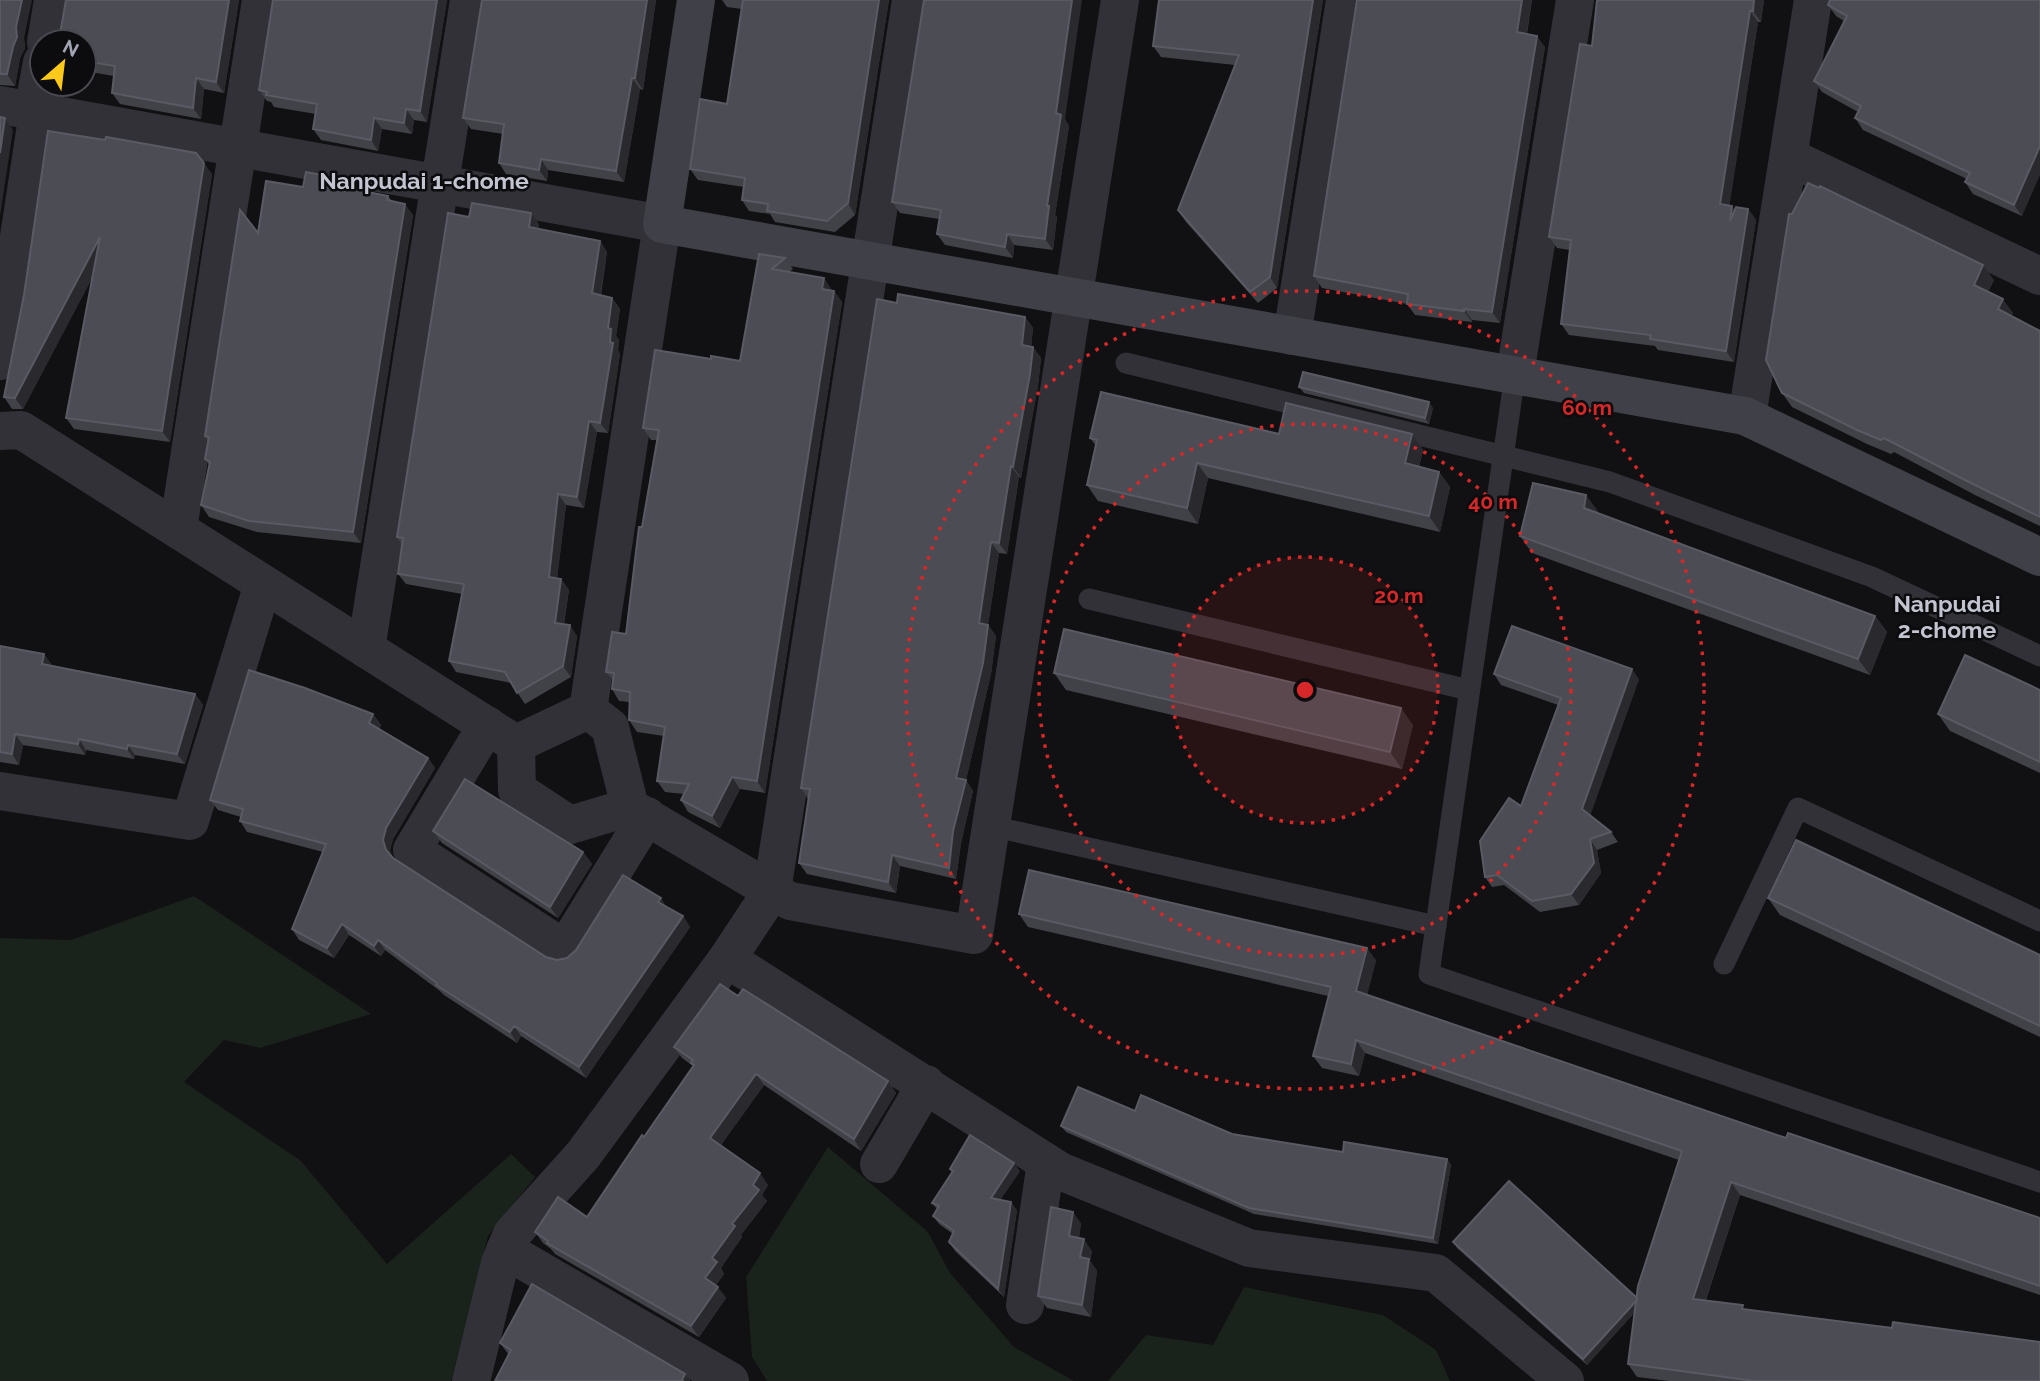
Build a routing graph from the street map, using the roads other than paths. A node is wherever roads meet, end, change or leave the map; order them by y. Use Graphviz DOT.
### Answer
graph roads {
  1 [pos="53,0"];
  2 [pos="261,0"];
  3 [pos="469,0"];
  4 [pos="696,0"];
  5 [pos="911,0"];
  6 [pos="1121,0"];
  7 [pos="1345,0"];
  8 [pos="1574,0"];
  9 [pos="1813,0"];
  10 [pos="48,28"];
  11 [pos="24,110"];
  12 [pos="238,148"];
  13 [pos="1789,157"];
  14 [pos="440,184"];
  15 [pos="662,224"];
  16 [pos="870,261"];
  17 [pos="2040,276"];
  18 [pos="1073,297"];
  19 [pos="1292,335"];
  20 [pos="0,362"];
  21 [pos="1126,363"];
  22 [pos="1515,374"];
  23 [pos="1747,417"];
  24 [pos="0,430"];
  25 [pos="1503,454"];
  26 [pos="178,529"];
  27 [pos="2040,557"];
  28 [pos="263,584"];
  29 [pos="1090,599"];
  30 [pos="366,649"];
  31 [pos="2040,656"];
  32 [pos="1469,690"];
  33 [pos="588,710"];
  34 [pos="501,735"];
  35 [pos="0,791"];
  36 [pos="638,811"];
  37 [pos="991,826"];
  38 [pos="772,891"];
  39 [pos="2040,921"];
  40 [pos="1436,926"];
  41 [pos="727,959"];
  42 [pos="1724,964"];
  43 [pos="926,1084"];
  44 [pos="1046,1162"];
  45 [pos="879,1164"];
  46 [pos="2040,1182"];
  47 [pos="505,1250"];
  48 [pos="1025,1305"];
  49 [pos="1532,1368"];
  50 [pos="471,1381"];
  51 [pos="730,1381"];
  52 [pos="1565,1381"];
  1 -- 10 [label="street"];
  2 -- 12 [label="street"];
  3 -- 14 [label="street"];
  4 -- 15 [label="street"];
  5 -- 16 [label="street"];
  6 -- 18 [label="street"];
  7 -- 19 [label="street"];
  8 -- 22 [label="street"];
  9 -- 13 [label="street"];
  11 -- 12 [label="street"];
  11 -- 20 [label="street"];
  12 -- 14 [label="street"];
  12 -- 26 [label="street"];
  13 -- 17 [label="street"];
  13 -- 23 [label="street"];
  14 -- 15 [label="street"];
  14 -- 30 [label="street"];
  15 -- 16 [label="street"];
  15 -- 33 [label="street"];
  16 -- 18 [label="street"];
  16 -- 38 [label="street"];
  18 -- 19 [label="street"];
  18 -- 37 [label="street"];
  19 -- 22 [label="street"];
  21 -- 25 [label="lane"];
  22 -- 23 [label="street"];
  22 -- 25 [label="lane"];
  23 -- 27 [label="street"];
  24 -- 26 [label="street"];
  25 -- 31 [label="lane"];
  25 -- 32 [label="lane"];
  26 -- 28 [label="street"];
  28 -- 30 [label="street"];
  28 -- 35 [label="street"];
  29 -- 32 [label="lane"];
  30 -- 34 [label="street"];
  32 -- 40 [label="lane"];
  33 -- 34 [label="street"];
  33 -- 36 [label="street"];
  34 -- 36 [label="street"];
  34 -- 36 [label="street"];
  36 -- 38 [label="street"];
  37 -- 38 [label="street"];
  37 -- 40 [label="lane"];
  38 -- 41 [label="street"];
  39 -- 42 [label="lane"];
  40 -- 46 [label="lane"];
  41 -- 43 [label="street"];
  41 -- 47 [label="street"];
  43 -- 44 [label="street"];
  43 -- 45 [label="street"];
  44 -- 48 [label="street"];
  44 -- 49 [label="street"];
  47 -- 50 [label="street"];
  47 -- 51 [label="street"];
  49 -- 52 [label="street"];
}
